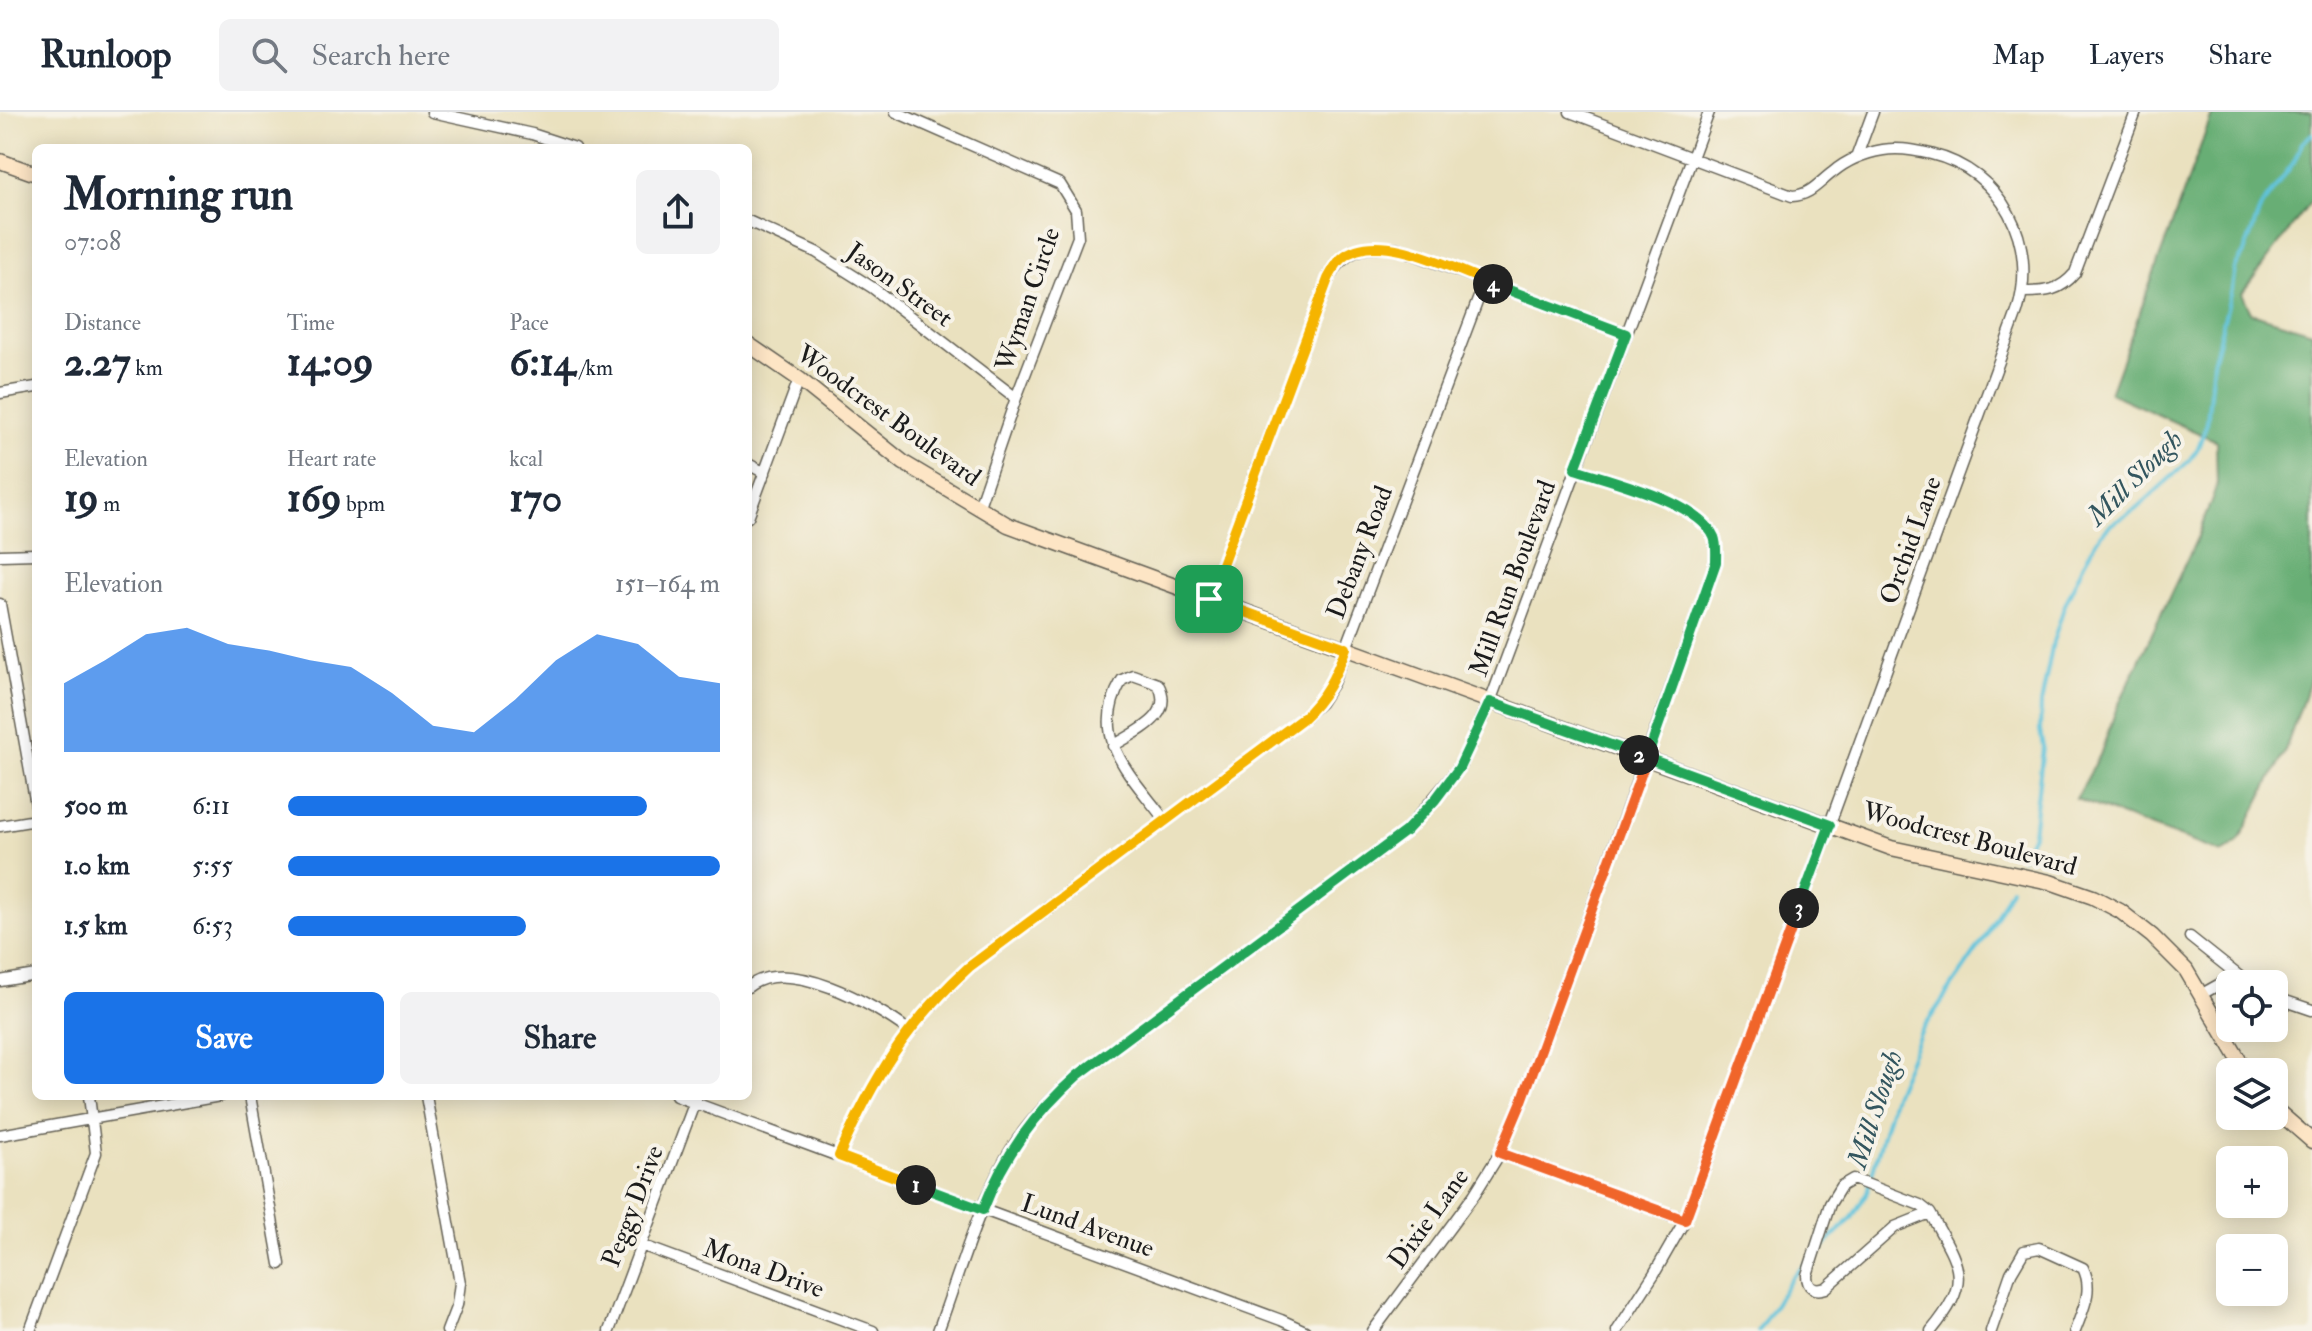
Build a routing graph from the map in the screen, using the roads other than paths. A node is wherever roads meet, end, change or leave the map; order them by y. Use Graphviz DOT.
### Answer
graph roads {
  1 [pos="432,112"];
  2 [pos="896,112"];
  3 [pos="1570,112"];
  4 [pos="1709,112"];
  5 [pos="1873,112"];
  6 [pos="2136,112"];
  7 [pos="563,144"];
  8 [pos="1692,158"];
  9 [pos="1856,158"];
  10 [pos="0,161"];
  11 [pos="32,173"];
  12 [pos="752,223"];
  13 [pos="1485,281"];
  14 [pos="2024,292"];
  15 [pos="1626,334"];
  16 [pos="752,347"];
  17 [pos="799,379"];
  18 [pos="32,388"];
  19 [pos="0,393"];
  20 [pos="1016,398"];
  21 [pos="752,466"];
  22 [pos="1575,469"];
  23 [pos="765,473"];
  24 [pos="752,507"];
  25 [pos="978,509"];
  26 [pos="32,554"];
  27 [pos="0,555"];
  28 [pos="1209,599"];
  29 [pos="0,604"];
  30 [pos="1346,648"];
  31 [pos="1490,702"];
  32 [pos="1113,746"];
  33 [pos="1647,758"];
  34 [pos="32,783"];
  35 [pos="1164,819"];
  36 [pos="32,821"];
  37 [pos="1830,825"];
  38 [pos="0,826"];
  39 [pos="2190,937"];
  40 [pos="2230,970"];
  41 [pos="32,976"];
  42 [pos="0,981"];
  43 [pos="752,984"];
  44 [pos="2216,986"];
  45 [pos="2202,994"];
  46 [pos="2288,1002"];
  47 [pos="2312,1010"];
  48 [pos="908,1030"];
  49 [pos="2238,1058"];
  50 [pos="90,1100"];
  51 [pos="197,1100"];
  52 [pos="251,1100"];
  53 [pos="427,1100"];
  54 [pos="696,1100"];
  55 [pos="699,1100"];
  56 [pos="93,1118"];
  57 [pos="2288,1120"];
  58 [pos="0,1135"];
  59 [pos="2312,1141"];
  60 [pos="1500,1153"];
  61 [pos="839,1156"];
  62 [pos="983,1210"];
  63 [pos="1930,1213"];
  64 [pos="1685,1220"];
  65 [pos="641,1245"];
  66 [pos="280,1264"];
  67 [pos="30,1331"];
  68 [pos="447,1331"];
  69 [pos="609,1331"];
  70 [pos="873,1331"];
  71 [pos="938,1331"];
  72 [pos="1305,1331"];
  73 [pos="1373,1331"];
  74 [pos="1617,1331"];
  75 [pos="1931,1331"];
  76 [pos="1991,1331"];
  77 [pos="2075,1331"];
  1 -- 7 [label="street"];
  2 -- 20 [label="street, Wyman Circle"];
  3 -- 8 [label="street, Orchid Lane"];
  4 -- 8 [label="street, Mill Run Boulevard"];
  5 -- 9 [label="street"];
  6 -- 14 [label="street"];
  8 -- 9 [label="street, Orchid Lane"];
  8 -- 15 [label="street, Mill Run Boulevard"];
  9 -- 14 [label="street, Orchid Lane"];
  10 -- 11 [label="street"];
  12 -- 20 [label="street, Jason Street"];
  13 -- 15 [label="street"];
  13 -- 28 [label="street"];
  13 -- 30 [label="street, Debany Road"];
  14 -- 37 [label="street, Orchid Lane"];
  15 -- 22 [label="street, Mill Run Boulevard"];
  16 -- 17 [label="street, Woodcrest Boulevard"];
  17 -- 23 [label="street"];
  17 -- 25 [label="street, Woodcrest Boulevard"];
  18 -- 19 [label="street"];
  20 -- 25 [label="street, Wyman Circle"];
  21 -- 23 [label="street"];
  22 -- 31 [label="street, Mill Run Boulevard"];
  22 -- 33 [label="street, Dixie Lane"];
  23 -- 24 [label="street"];
  25 -- 28 [label="street, Woodcrest Boulevard"];
  26 -- 27 [label="street"];
  28 -- 30 [label="street, Woodcrest Boulevard"];
  29 -- 34 [label="street"];
  30 -- 31 [label="street, Woodcrest Boulevard"];
  30 -- 35 [label="street, Debany Road"];
  31 -- 33 [label="street, Woodcrest Boulevard"];
  31 -- 62 [label="street, Mill Run Boulevard"];
  32 -- 32 [label="street"];
  32 -- 35 [label="street"];
  33 -- 37 [label="street, Woodcrest Boulevard"];
  33 -- 60 [label="street, Dixie Lane"];
  35 -- 48 [label="street, Debany Road"];
  36 -- 38 [label="street"];
  37 -- 45 [label="street, Woodcrest Boulevard"];
  37 -- 64 [label="street, Orchid Lane"];
  39 -- 40 [label="street"];
  41 -- 42 [label="street"];
  43 -- 48 [label="street"];
  44 -- 45 [label="street"];
  45 -- 49 [label="street, Woodcrest Boulevard"];
  46 -- 47 [label="street"];
  48 -- 61 [label="street, Debany Road"];
  50 -- 56 [label="street"];
  51 -- 56 [label="street"];
  52 -- 66 [label="street"];
  53 -- 68 [label="street"];
  54 -- 65 [label="street, Peggy Drive"];
  55 -- 61 [label="street, Lund Avenue"];
  56 -- 58 [label="street"];
  56 -- 67 [label="street"];
  57 -- 59 [label="street"];
  60 -- 64 [label="street"];
  60 -- 73 [label="street, Dixie Lane"];
  61 -- 62 [label="street, Lund Avenue"];
  62 -- 71 [label="street, Mill Run Boulevard"];
  62 -- 72 [label="street, Lund Avenue"];
  63 -- 63 [label="street"];
  63 -- 75 [label="street"];
  64 -- 74 [label="street, Orchid Lane"];
  65 -- 69 [label="street, Peggy Drive"];
  65 -- 70 [label="street, Mona Drive"];
  76 -- 77 [label="street"];
}
